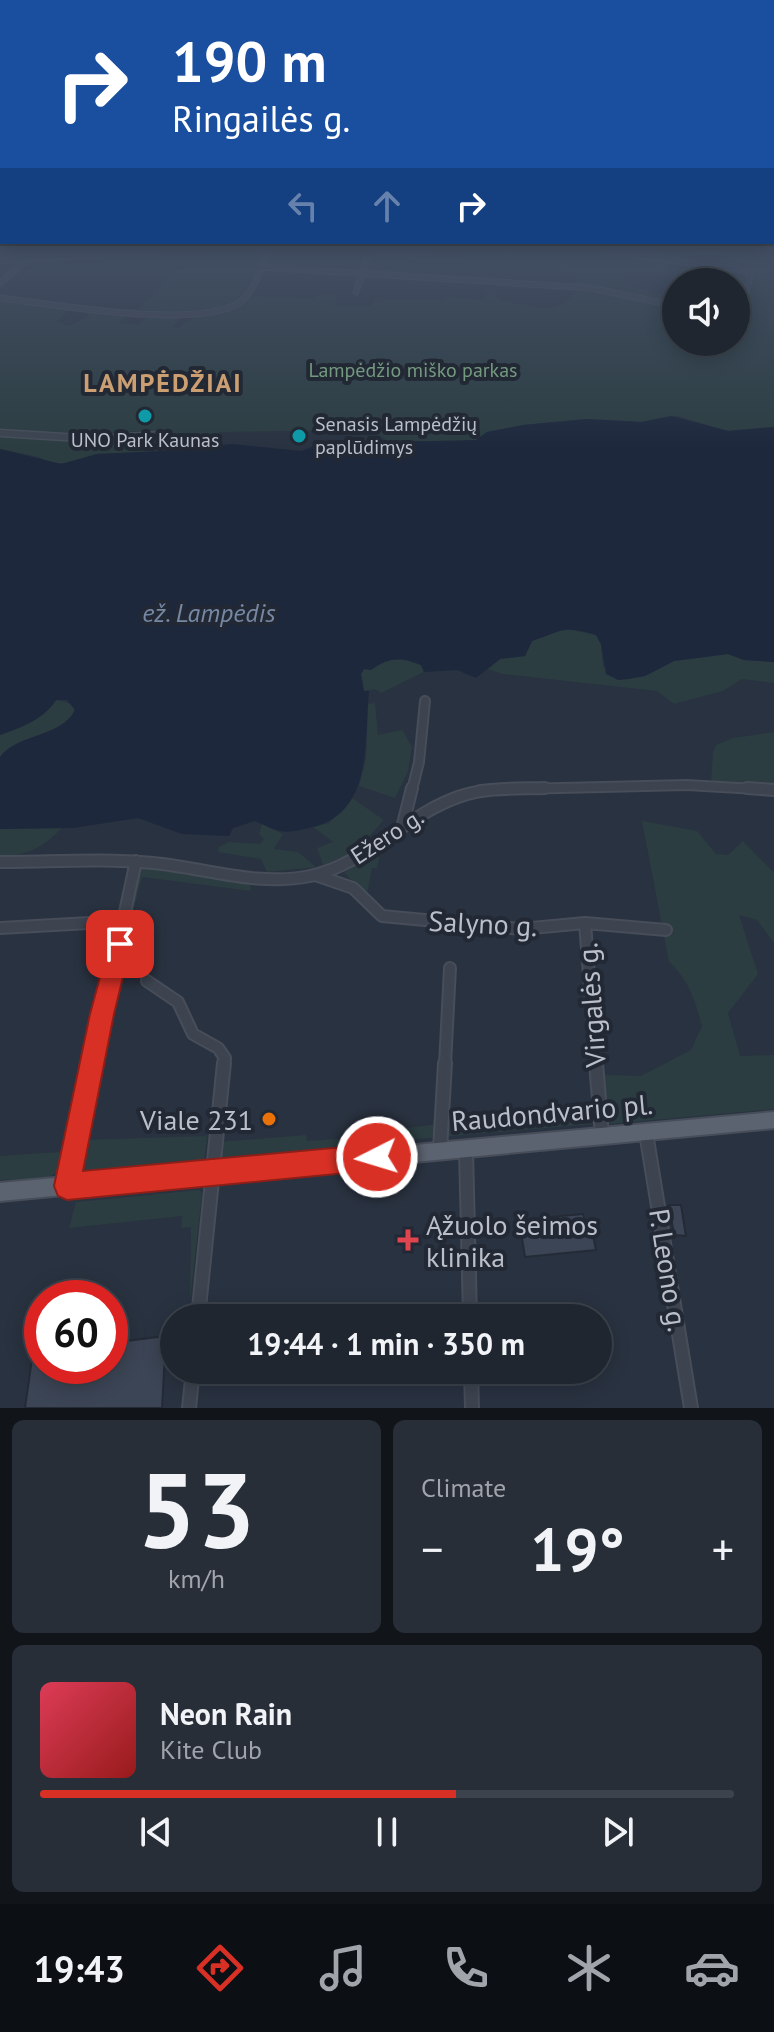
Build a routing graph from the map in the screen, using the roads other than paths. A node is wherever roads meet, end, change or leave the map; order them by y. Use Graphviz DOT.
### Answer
graph roads {
  1 [pos="0,433"];
  2 [pos="156,435"];
  3 [pos="425,701"];
  4 [pos="774,790"];
  5 [pos="403,825"];
  6 [pos="136,861"];
  7 [pos="0,862"];
  8 [pos="314,875"];
  9 [pos="125,921"];
  10 [pos="585,923"];
  11 [pos="0,928"];
  12 [pos="666,930"];
  13 [pos="450,968"];
  14 [pos="147,981"];
  15 [pos="774,1120"];
  16 [pos="646,1132"];
  17 [pos="602,1136"];
  18 [pos="466,1148"];
  19 [pos="440,1151"];
  20 [pos="211,1173"];
  21 [pos="67,1186"];
  22 [pos="0,1192"];
  23 [pos="199,1304"];
  24 [pos="470,1304"];
  25 [pos="192,1384"];
  26 [pos="471,1384"];
  27 [pos="189,1408"];
  28 [pos="472,1408"];
  29 [pos="691,1408"];
  1 -- 2 [label="street"];
  3 -- 5 [label="street"];
  4 -- 5 [label="street, Ežero g."];
  5 -- 8 [label="street, Ežero g."];
  6 -- 7 [label="street, Ežero g."];
  6 -- 8 [label="street, Ežero g."];
  6 -- 9 [label="street"];
  8 -- 10 [label="street, Salyno g."];
  9 -- 11 [label="street"];
  9 -- 21 [label="street"];
  10 -- 12 [label="street, Salyno g."];
  10 -- 17 [label="street, Virgalės g."];
  13 -- 19 [label="street"];
  14 -- 20 [label="street"];
  15 -- 16 [label="main road, Raudondvario pl."];
  16 -- 17 [label="main road, Raudondvario pl."];
  16 -- 29 [label="street, P. Leono g."];
  17 -- 18 [label="main road, Raudondvario pl."];
  18 -- 19 [label="main road, Raudondvario pl."];
  18 -- 24 [label="street"];
  19 -- 20 [label="main road, Raudondvario pl."];
  20 -- 21 [label="main road, Raudondvario pl."];
  20 -- 23 [label="street"];
  21 -- 22 [label="main road, Raudondvario pl."];
  25 -- 27 [label="street"];
  26 -- 28 [label="street"];
}
